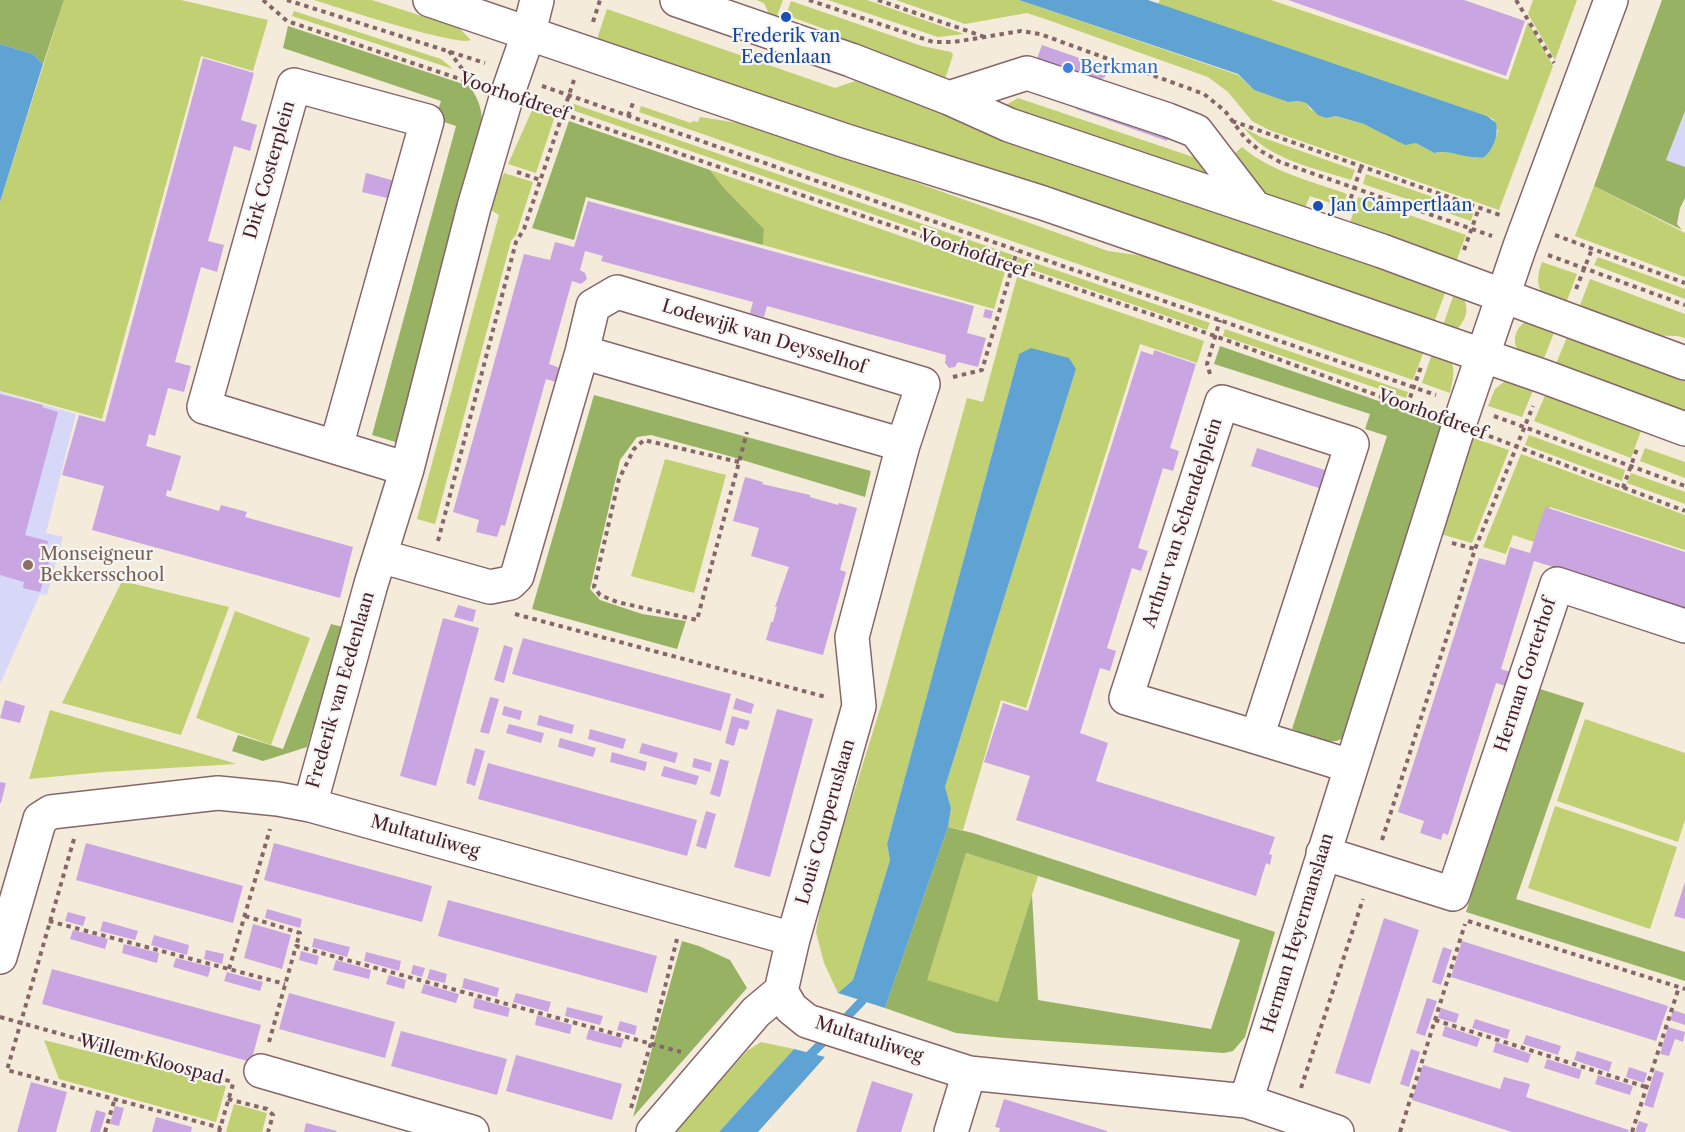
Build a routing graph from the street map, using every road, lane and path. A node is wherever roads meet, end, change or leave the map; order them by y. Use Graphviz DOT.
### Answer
graph roads {
  1 [pos="263,0"];
  2 [pos="287,0"];
  3 [pos="430,0"];
  4 [pos="537,0"];
  5 [pos="600,0"];
  6 [pos="677,0"];
  7 [pos="809,0"];
  8 [pos="878,0"];
  9 [pos="1516,0"];
  10 [pos="1611,0"];
  11 [pos="529,32"];
  12 [pos="986,37"];
  13 [pos="584,51"];
  14 [pos="1582,77"];
  15 [pos="511,84"];
  16 [pos="569,96"];
  17 [pos="949,98"];
  18 [pos="633,103"];
  19 [pos="563,114"];
  20 [pos="628,116"];
  21 [pos="1232,121"];
  22 [pos="1361,167"];
  23 [pos="1354,189"];
  24 [pos="1255,208"];
  25 [pos="1348,209"];
  26 [pos="1524,236"];
  27 [pos="1592,249"];
  28 [pos="1017,251"];
  29 [pos="1012,267"];
  30 [pos="1584,268"];
  31 [pos="1685,283"];
  32 [pos="1504,295"];
  33 [pos="1685,305"];
  34 [pos="1566,319"];
  35 [pos="1220,320"];
  36 [pos="1215,336"];
  37 [pos="582,352"];
  38 [pos="1484,356"];
  39 [pos="1685,363"];
  40 [pos="1545,377"];
  41 [pos="923,384"];
  42 [pos="755,402"];
  43 [pos="1222,402"];
  44 [pos="1462,415"];
  45 [pos="1525,426"];
  46 [pos="1685,429"];
  47 [pos="903,445"];
  48 [pos="1638,446"];
  49 [pos="336,447"];
  50 [pos="1516,447"];
  51 [pos="739,462"];
  52 [pos="1630,465"];
  53 [pos="408,469"];
  54 [pos="1685,486"];
  55 [pos="1623,488"];
  56 [pos="1685,511"];
  57 [pos="380,556"];
  58 [pos="430,571"];
  59 [pos="510,583"];
  60 [pos="1685,626"];
  61 [pos="859,706"];
  62 [pos="1257,737"];
  63 [pos="1350,766"];
  64 [pos="278,799"];
  65 [pos="310,805"];
  66 [pos="83,809"];
  67 [pos="1323,853"];
  68 [pos="1373,869"];
  69 [pos="684,910"];
  70 [pos="245,916"];
  71 [pos="49,921"];
  72 [pos="793,939"];
  73 [pos="296,946"];
  74 [pos="0,957"];
  75 [pos="229,969"];
  76 [pos="285,984"];
  77 [pos="1679,987"];
  78 [pos="1685,989"];
  79 [pos="781,991"];
  80 [pos="0,1017"];
  81 [pos="1435,1020"];
  82 [pos="20,1024"];
  83 [pos="651,1043"];
  84 [pos="688,1055"];
  85 [pos="969,1073"];
  86 [pos="247,1076"];
  87 [pos="1646,1087"];
  88 [pos="115,1098"];
  89 [pos="228,1099"];
  90 [pos="1246,1101"];
  91 [pos="1291,1118"];
  92 [pos="642,1121"];
  93 [pos="220,1130"];
  94 [pos="105,1132"];
  95 [pos="268,1132"];
  96 [pos="472,1132"];
  97 [pos="951,1132"];
  98 [pos="1337,1132"];
  99 [pos="1400,1132"];
  100 [pos="1632,1132"];
  1 -- 15 [label="path, Voorhofdreef"];
  2 -- 15 [label="path, Voorhofdreef"];
  3 -- 11 [label="street"];
  4 -- 11 [label="street"];
  5 -- 13 [label="path"];
  6 -- 17 [label="street"];
  7 -- 12 [label="path"];
  8 -- 12 [label="path"];
  9 -- 14 [label="path"];
  10 -- 14 [label="street"];
  11 -- 13 [label="street"];
  11 -- 15 [label="street"];
  12 -- 21 [label="path"];
  13 -- 16 [label="path"];
  13 -- 38 [label="street"];
  14 -- 26 [label="street"];
  15 -- 16 [label="path, Voorhofdreef"];
  15 -- 19 [label="path, Voorhofdreef"];
  15 -- 53 [label="street"];
  16 -- 19 [label="path"];
  16 -- 20 [label="path, Voorhofdreef"];
  17 -- 24 [label="street"];
  17 -- 24 [label="street"];
  18 -- 20 [label="path"];
  19 -- 29 [label="path, Voorhofdreef"];
  19 -- 58 [label="path"];
  20 -- 28 [label="path, Voorhofdreef"];
  21 -- 22 [label="path"];
  21 -- 23 [label="path"];
  22 -- 23 [label="path"];
  22 -- 26 [label="path"];
  23 -- 25 [label="path"];
  23 -- 26 [label="path"];
  24 -- 32 [label="street"];
  26 -- 27 [label="path"];
  26 -- 30 [label="path"];
  26 -- 32 [label="street"];
  27 -- 30 [label="path"];
  27 -- 31 [label="path"];
  28 -- 29 [label="path"];
  28 -- 35 [label="path, Voorhofdreef"];
  29 -- 36 [label="path, Voorhofdreef"];
  29 -- 41 [label="path"];
  30 -- 33 [label="path"];
  30 -- 34 [label="path"];
  32 -- 34 [label="street"];
  32 -- 38 [label="street"];
  34 -- 39 [label="street"];
  35 -- 36 [label="path"];
  35 -- 44 [label="path, Voorhofdreef"];
  36 -- 43 [label="path"];
  36 -- 44 [label="path, Voorhofdreef"];
  37 -- 41 [label="street, Lodewijk van Deysselhof"];
  37 -- 42 [label="street"];
  37 -- 59 [label="street, Lodewijk van Deysselhof"];
  38 -- 40 [label="street"];
  38 -- 44 [label="street"];
  40 -- 45 [label="path"];
  40 -- 46 [label="street"];
  41 -- 47 [label="street"];
  42 -- 47 [label="street"];
  42 -- 51 [label="path"];
  43 -- 62 [label="street, Arthur van Schendelplein"];
  43 -- 62 [label="street, Arthur van Schendelplein"];
  44 -- 45 [label="path, Voorhofdreef"];
  44 -- 50 [label="path, Voorhofdreef"];
  44 -- 63 [label="street"];
  45 -- 50 [label="path"];
  45 -- 52 [label="path, Voorhofdreef"];
  47 -- 61 [label="street"];
  48 -- 52 [label="path"];
  49 -- 49 [label="street, Dirk Costerplein"];
  49 -- 53 [label="street, Dirk Costerplein"];
  50 -- 55 [label="path, Voorhofdreef"];
  50 -- 68 [label="path"];
  51 -- 51 [label="path"];
  52 -- 54 [label="path, Voorhofdreef"];
  52 -- 55 [label="path"];
  53 -- 57 [label="street"];
  55 -- 56 [label="path, Voorhofdreef"];
  57 -- 58 [label="street"];
  57 -- 65 [label="street, Frederik van Eedenlaan"];
  58 -- 59 [label="street"];
  59 -- 61 [label="path"];
  60 -- 68 [label="street, Herman Gorterhof"];
  61 -- 72 [label="street, Louis Couperuslaan"];
  62 -- 63 [label="street, Arthur van Schendelplein"];
  63 -- 67 [label="street, Herman Heyermanslaan"];
  64 -- 65 [label="street, Frederik van Eedenlaan"];
  64 -- 66 [label="street, Frederik van Eedenlaan"];
  64 -- 70 [label="path"];
  65 -- 69 [label="street, Multatuliweg"];
  66 -- 71 [label="path"];
  66 -- 74 [label="street, Frederik van Eedenlaan"];
  67 -- 68 [label="street, Herman Gorterhof"];
  67 -- 90 [label="street, Herman Heyermanslaan"];
  68 -- 91 [label="path"];
  69 -- 72 [label="street, Multatuliweg"];
  69 -- 83 [label="path"];
  70 -- 73 [label="path"];
  70 -- 75 [label="path"];
  71 -- 75 [label="path"];
  71 -- 82 [label="path"];
  72 -- 79 [label="street"];
  73 -- 76 [label="path"];
  73 -- 83 [label="path"];
  75 -- 76 [label="path"];
  76 -- 86 [label="path"];
  77 -- 78 [label="path"];
  77 -- 81 [label="path"];
  77 -- 87 [label="path"];
  79 -- 85 [label="street, Multatuliweg"];
  79 -- 92 [label="street"];
  80 -- 82 [label="path, Willem Kloospad"];
  81 -- 87 [label="path"];
  81 -- 99 [label="path"];
  82 -- 86 [label="path, Willem Kloospad"];
  82 -- 88 [label="path"];
  83 -- 84 [label="path"];
  83 -- 92 [label="path"];
  85 -- 90 [label="street, Multatuliweg"];
  85 -- 97 [label="street"];
  86 -- 89 [label="path"];
  86 -- 96 [label="street"];
  87 -- 100 [label="path"];
  88 -- 93 [label="path"];
  88 -- 94 [label="path"];
  89 -- 93 [label="path"];
  89 -- 95 [label="path"];
  90 -- 91 [label="street, Multatuliweg"];
  91 -- 98 [label="street, Multatuliweg"];
}
